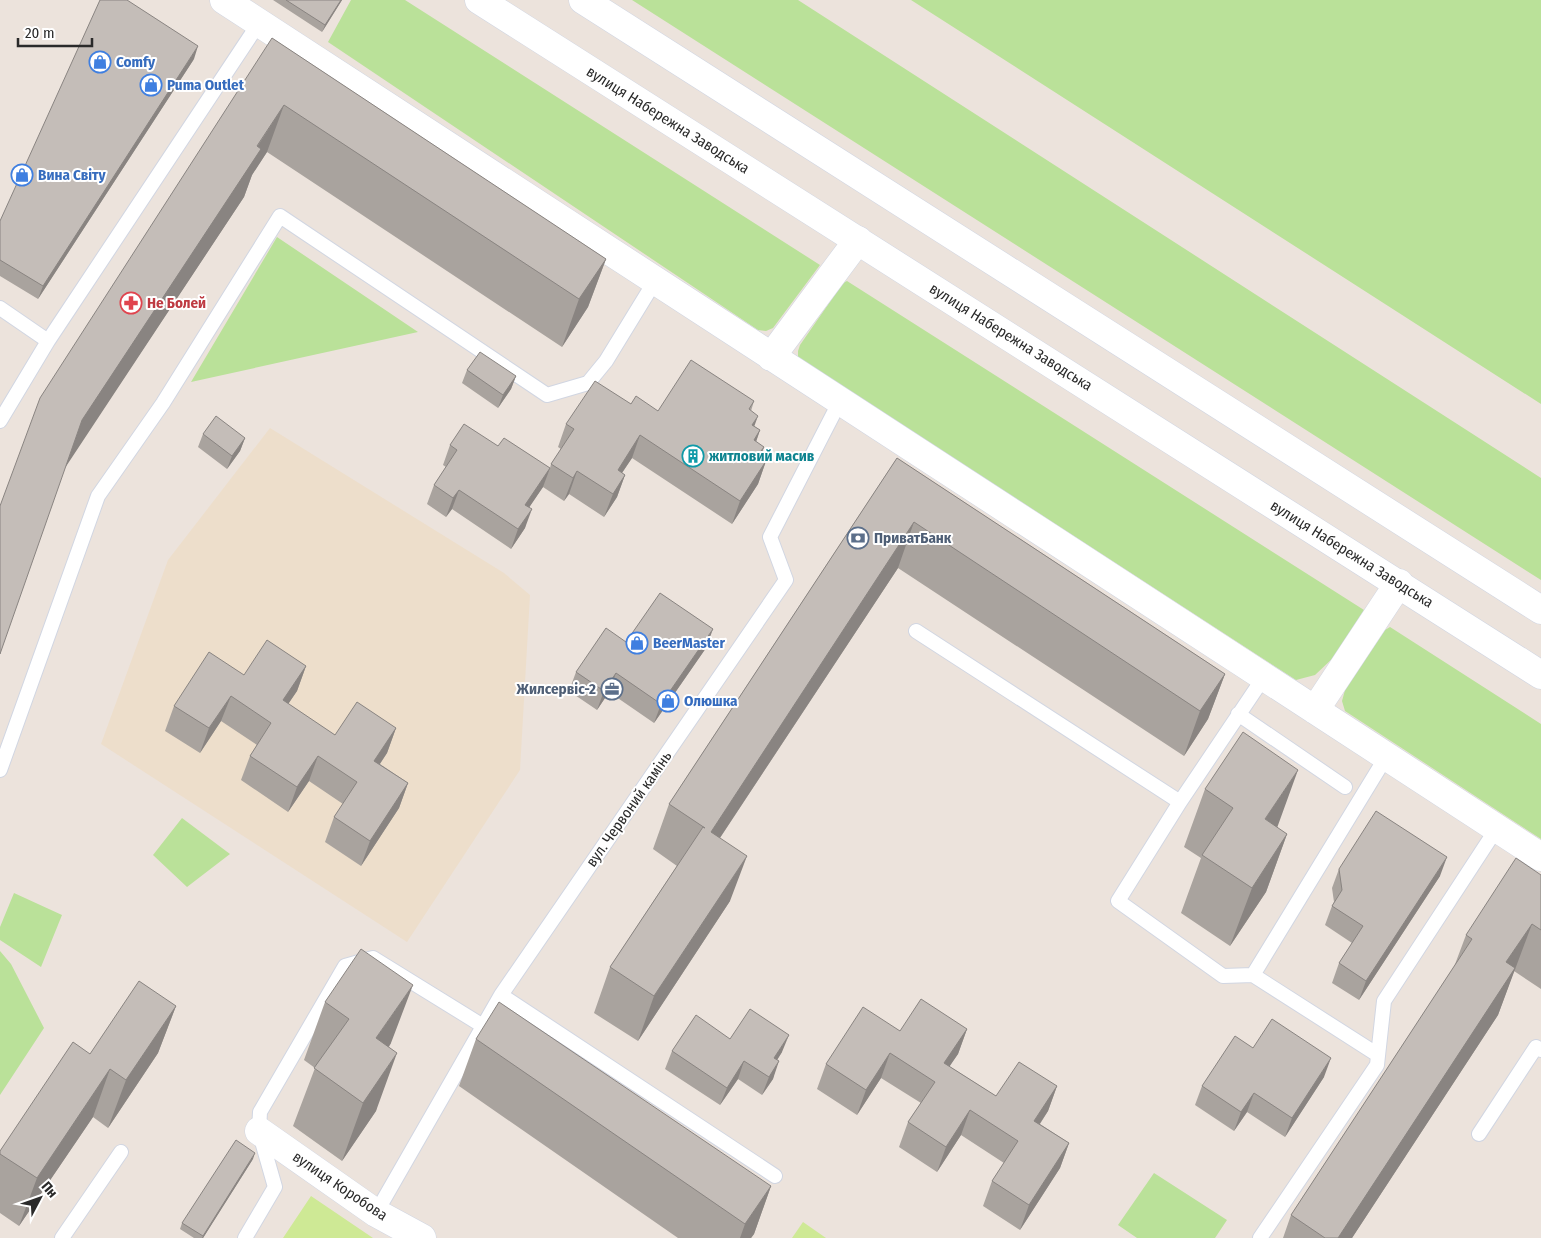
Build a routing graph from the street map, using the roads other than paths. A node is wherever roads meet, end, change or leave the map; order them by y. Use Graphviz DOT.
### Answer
graph roads {
  1 [pos="224,0"];
  2 [pos="479,0"];
  3 [pos="583,0"];
  4 [pos="259,24"];
  5 [pos="858,240"];
  6 [pos="655,281"];
  7 [pos="0,308"];
  8 [pos="48,341"];
  9 [pos="771,356"];
  10 [pos="840,401"];
  11 [pos="0,421"];
  12 [pos="1399,583"];
  13 [pos="1541,610"];
  14 [pos="916,631"];
  15 [pos="1541,675"];
  16 [pos="1264,677"];
  17 [pos="1315,710"];
  18 [pos="1238,714"];
  19 [pos="1386,757"];
  20 [pos="0,770"];
  21 [pos="1345,787"];
  22 [pos="1180,802"];
  23 [pos="1497,828"];
  24 [pos="1541,857"];
  25 [pos="1253,975"];
  26 [pos="500,995"];
  27 [pos="483,1026"];
  28 [pos="1541,1050"];
  29 [pos="1378,1055"];
  30 [pos="259,1131"];
  31 [pos="1479,1134"];
  32 [pos="121,1152"];
  33 [pos="775,1176"];
  34 [pos="376,1213"];
  35 [pos="62,1238"];
  36 [pos="245,1238"];
  37 [pos="422,1238"];
  38 [pos="1260,1238"];
  1 -- 4 [label="main road"];
  2 -- 5 [label="main road, вулиця Набережна Заводська"];
  3 -- 13 [label="main road"];
  4 -- 6 [label="main road"];
  4 -- 8 [label="lane"];
  5 -- 9 [label="main road"];
  5 -- 12 [label="main road, вулиця Набережна Заводська"];
  6 -- 9 [label="main road"];
  6 -- 20 [label="lane"];
  7 -- 8 [label="lane"];
  8 -- 11 [label="lane"];
  9 -- 10 [label="main road"];
  10 -- 16 [label="main road"];
  10 -- 26 [label="lane, вул. Червоний камінь"];
  12 -- 15 [label="main road, вулиця Набережна Заводська"];
  12 -- 17 [label="main road"];
  14 -- 22 [label="lane"];
  16 -- 17 [label="main road"];
  16 -- 18 [label="lane"];
  17 -- 19 [label="main road"];
  18 -- 21 [label="lane"];
  18 -- 22 [label="lane"];
  19 -- 23 [label="main road"];
  19 -- 25 [label="lane"];
  22 -- 25 [label="lane"];
  23 -- 24 [label="main road"];
  23 -- 29 [label="lane"];
  25 -- 29 [label="lane"];
  26 -- 27 [label="lane, вул. Червоний камінь"];
  26 -- 33 [label="lane"];
  27 -- 30 [label="lane"];
  27 -- 34 [label="lane, вул. Червоний камінь"];
  28 -- 31 [label="lane"];
  29 -- 38 [label="lane"];
  30 -- 34 [label="main road, вулиця Коробова"];
  30 -- 36 [label="lane"];
  32 -- 35 [label="lane"];
  34 -- 37 [label="main road, вулиця Коробова"];
}
